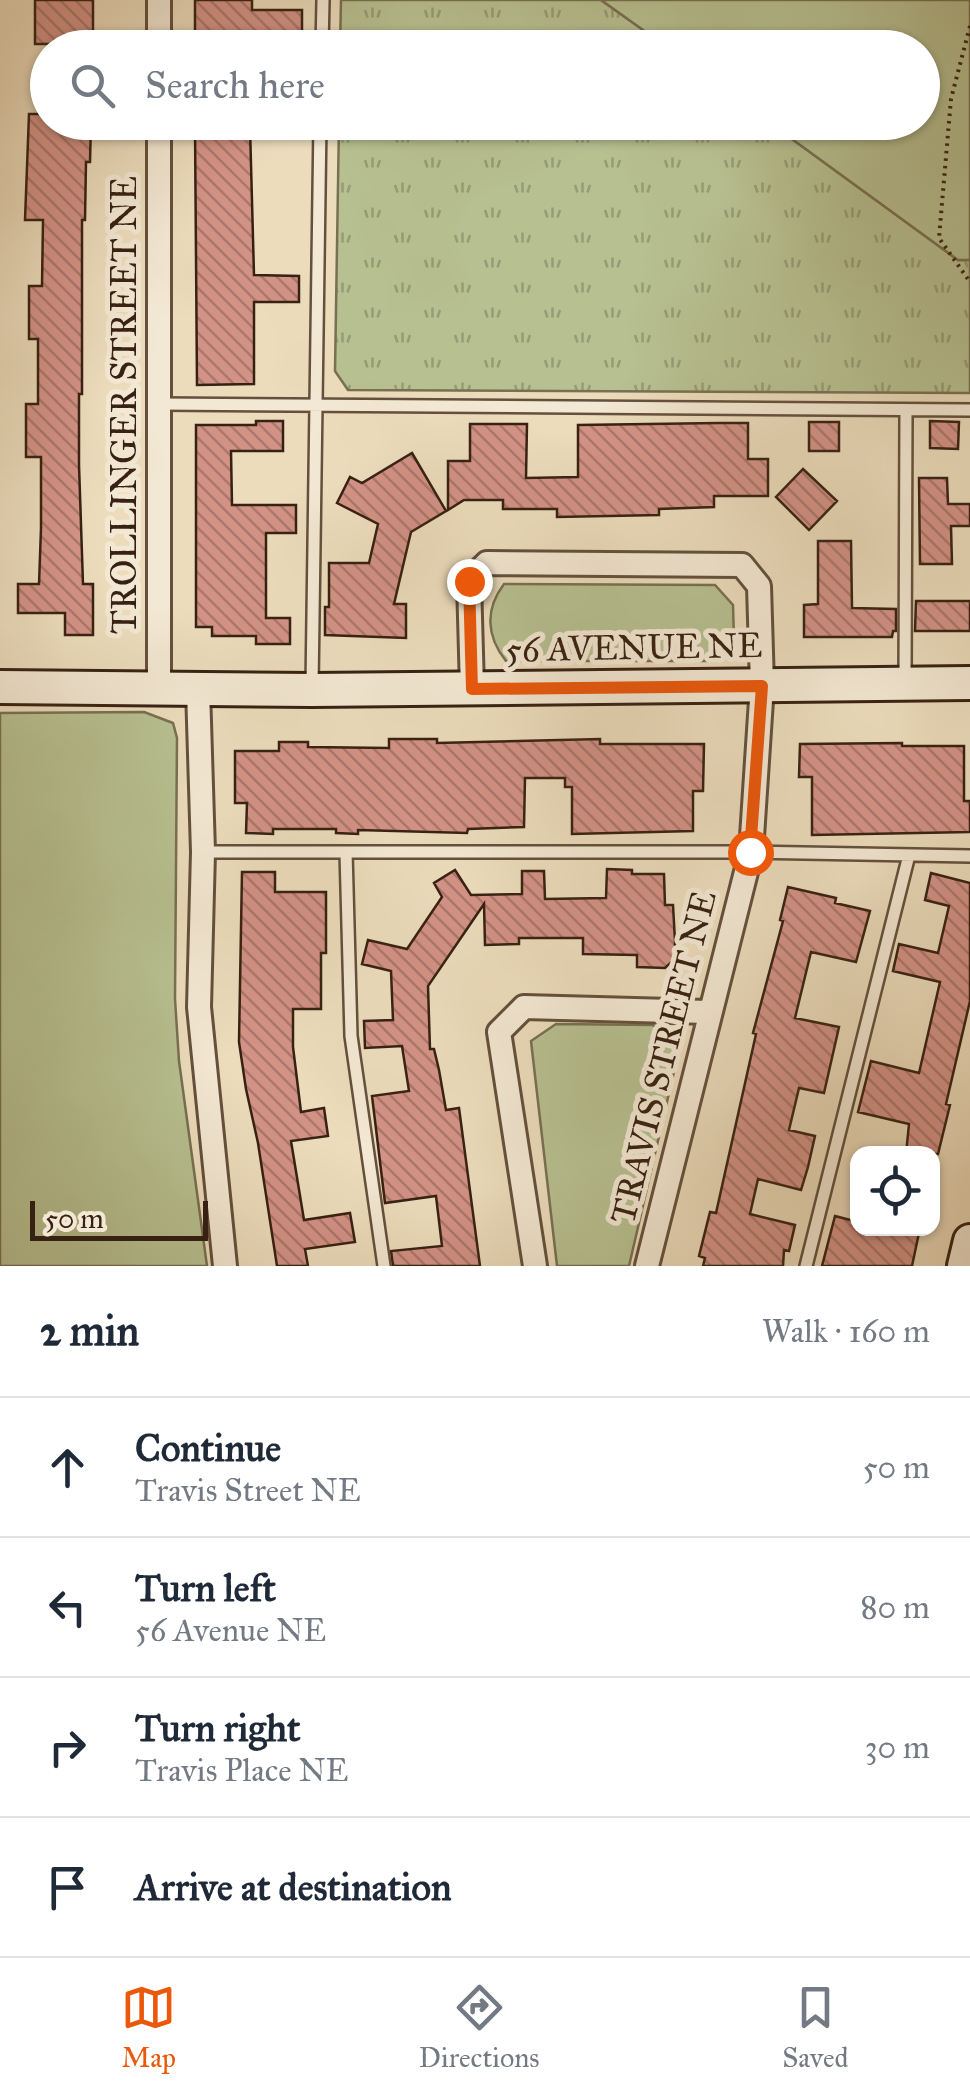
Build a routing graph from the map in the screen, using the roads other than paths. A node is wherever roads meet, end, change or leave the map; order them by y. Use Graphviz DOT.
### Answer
graph roads {
  1 [pos="160,0"];
  2 [pos="322,0"];
  3 [pos="159,30"];
  4 [pos="322,30"];
  5 [pos="159,140"];
  6 [pos="320,140"];
  7 [pos="158,404"];
  8 [pos="316,406"];
  9 [pos="906,410"];
  10 [pos="970,410"];
  11 [pos="906,682"];
  12 [pos="970,682"];
  13 [pos="762,686"];
  14 [pos="0,687"];
  15 [pos="159,688"];
  16 [pos="472,689"];
  17 [pos="198,690"];
  18 [pos="312,690"];
  19 [pos="203,852"];
  20 [pos="346,852"];
  21 [pos="750,852"];
  22 [pos="909,856"];
  23 [pos="970,856"];
  24 [pos="708,1012"];
  25 [pos="970,1241"];
  26 [pos="225,1266"];
  27 [pos="384,1266"];
  28 [pos="535,1266"];
  29 [pos="647,1266"];
  30 [pos="806,1266"];
  31 [pos="964,1266"];
  1 -- 3 [label="street"];
  2 -- 4 [label="lane"];
  5 -- 7 [label="street, TROLLINGER STREET NE"];
  6 -- 8 [label="lane"];
  7 -- 8 [label="lane"];
  7 -- 15 [label="street, TROLLINGER STREET NE"];
  8 -- 9 [label="lane"];
  8 -- 18 [label="lane"];
  9 -- 10 [label="lane"];
  9 -- 11 [label="lane"];
  11 -- 12 [label="street, 56 AVENUE NE"];
  11 -- 13 [label="street, 56 AVENUE NE"];
  13 -- 16 [label="street, 56 AVENUE NE"];
  13 -- 16 [label="street, TRAVIS STREET NE"];
  13 -- 21 [label="street, TRAVIS STREET NE"];
  14 -- 15 [label="street, 56 AVENUE NE"];
  15 -- 17 [label="street, 56 AVENUE NE"];
  16 -- 18 [label="street, 56 AVENUE NE"];
  17 -- 18 [label="street, 56 AVENUE NE"];
  17 -- 19 [label="street"];
  19 -- 20 [label="lane"];
  19 -- 26 [label="street"];
  20 -- 21 [label="lane"];
  20 -- 27 [label="lane"];
  21 -- 22 [label="lane"];
  21 -- 24 [label="street, TRAVIS STREET NE"];
  22 -- 23 [label="lane"];
  22 -- 30 [label="lane"];
  24 -- 28 [label="street"];
  24 -- 29 [label="street, TRAVIS STREET NE"];
  25 -- 31 [label="street"];
}
